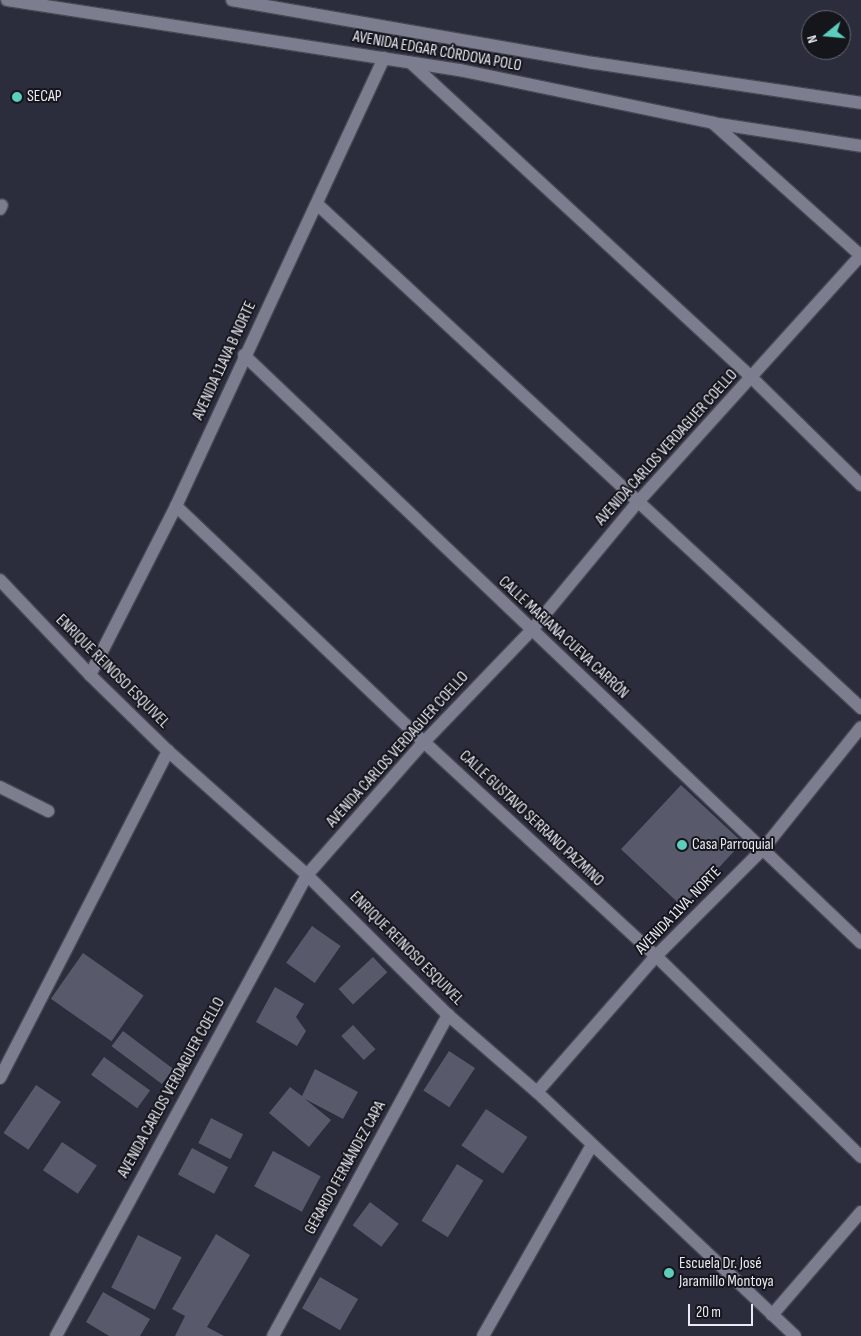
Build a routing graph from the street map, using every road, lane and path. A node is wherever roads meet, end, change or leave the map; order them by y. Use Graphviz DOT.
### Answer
graph roads {
  1 [pos="7,0"];
  2 [pos="232,0"];
  3 [pos="384,58"];
  4 [pos="411,63"];
  5 [pos="861,103"];
  6 [pos="713,122"];
  7 [pos="861,146"];
  8 [pos="317,204"];
  9 [pos="861,255"];
  10 [pos="244,355"];
  11 [pos="751,378"];
  12 [pos="861,485"];
  13 [pos="637,503"];
  14 [pos="176,506"];
  15 [pos="0,580"];
  16 [pos="531,631"];
  17 [pos="90,675"];
  18 [pos="861,708"];
  19 [pos="861,728"];
  20 [pos="424,742"];
  21 [pos="168,751"];
  22 [pos="0,786"];
  23 [pos="48,810"];
  24 [pos="763,848"];
  25 [pos="307,875"];
  26 [pos="861,943"];
  27 [pos="656,956"];
  28 [pos="448,1015"];
  29 [pos="0,1078"];
  30 [pos="536,1092"];
  31 [pos="592,1145"];
  32 [pos="861,1157"];
  33 [pos="861,1212"];
  34 [pos="772,1315"];
  35 [pos="56,1336"];
  36 [pos="273,1336"];
  37 [pos="483,1336"];
  38 [pos="795,1336"];
  1 -- 3 [label="street, AVENIDA EDGAR CÓRDOVA POLO"];
  2 -- 5 [label="street, AVENIDA EDGAR CÓRDOVA POLO"];
  3 -- 4 [label="street, AVENIDA EDGAR CÓRDOVA POLO"];
  3 -- 8 [label="street, AVENIDA 11AVA B NORTE"];
  4 -- 6 [label="street, AVENIDA EDGAR CÓRDOVA POLO"];
  4 -- 11 [label="street"];
  6 -- 7 [label="street, AVENIDA EDGAR CÓRDOVA POLO"];
  6 -- 9 [label="street"];
  8 -- 10 [label="street, AVENIDA 11AVA B NORTE"];
  8 -- 13 [label="street"];
  9 -- 11 [label="street, AVENIDA CARLOS VERDAGUER COELLO"];
  10 -- 14 [label="street, AVENIDA 11AVA B NORTE"];
  10 -- 16 [label="street, CALLE MARIANA CUEVA CARRÓN"];
  11 -- 12 [label="street"];
  11 -- 13 [label="street, AVENIDA CARLOS VERDAGUER COELLO"];
  13 -- 16 [label="street, AVENIDA CARLOS VERDAGUER COELLO"];
  13 -- 18 [label="street"];
  14 -- 17 [label="street, AVENIDA 11AVA B NORTE"];
  14 -- 20 [label="street, CALLE GUSTAVO SERRANO PAZMINO"];
  15 -- 17 [label="street, ENRIQUE REINOSO ESQUIVEL"];
  16 -- 20 [label="street, AVENIDA CARLOS VERDAGUER COELLO"];
  16 -- 24 [label="street, CALLE MARIANA CUEVA CARRÓN"];
  17 -- 21 [label="street, ENRIQUE REINOSO ESQUIVEL"];
  19 -- 24 [label="street, AVENIDA 11VA. NORTE"];
  20 -- 25 [label="street, AVENIDA CARLOS VERDAGUER COELLO"];
  20 -- 27 [label="street, CALLE GUSTAVO SERRANO PAZMINO"];
  21 -- 25 [label="street, ENRIQUE REINOSO ESQUIVEL"];
  21 -- 29 [label="street"];
  22 -- 23 [label="street"];
  24 -- 26 [label="street, CALLE MARIANA CUEVA CARRÓN"];
  24 -- 27 [label="street, AVENIDA 11VA. NORTE"];
  25 -- 28 [label="street, ENRIQUE REINOSO ESQUIVEL"];
  25 -- 35 [label="street, AVENIDA CARLOS VERDAGUER COELLO"];
  27 -- 30 [label="street, AVENIDA 11VA. NORTE"];
  27 -- 32 [label="street, CALLE GUSTAVO SERRANO PAZMINO"];
  28 -- 30 [label="street, ENRIQUE REINOSO ESQUIVEL"];
  28 -- 36 [label="street, GERARDO FERNÁNDEZ CAPA"];
  30 -- 31 [label="street, ENRIQUE REINOSO ESQUIVEL"];
  31 -- 34 [label="street, ENRIQUE REINOSO ESQUIVEL"];
  31 -- 37 [label="street"];
  33 -- 34 [label="street"];
  34 -- 38 [label="street, ENRIQUE REINOSO ESQUIVEL"];
}
